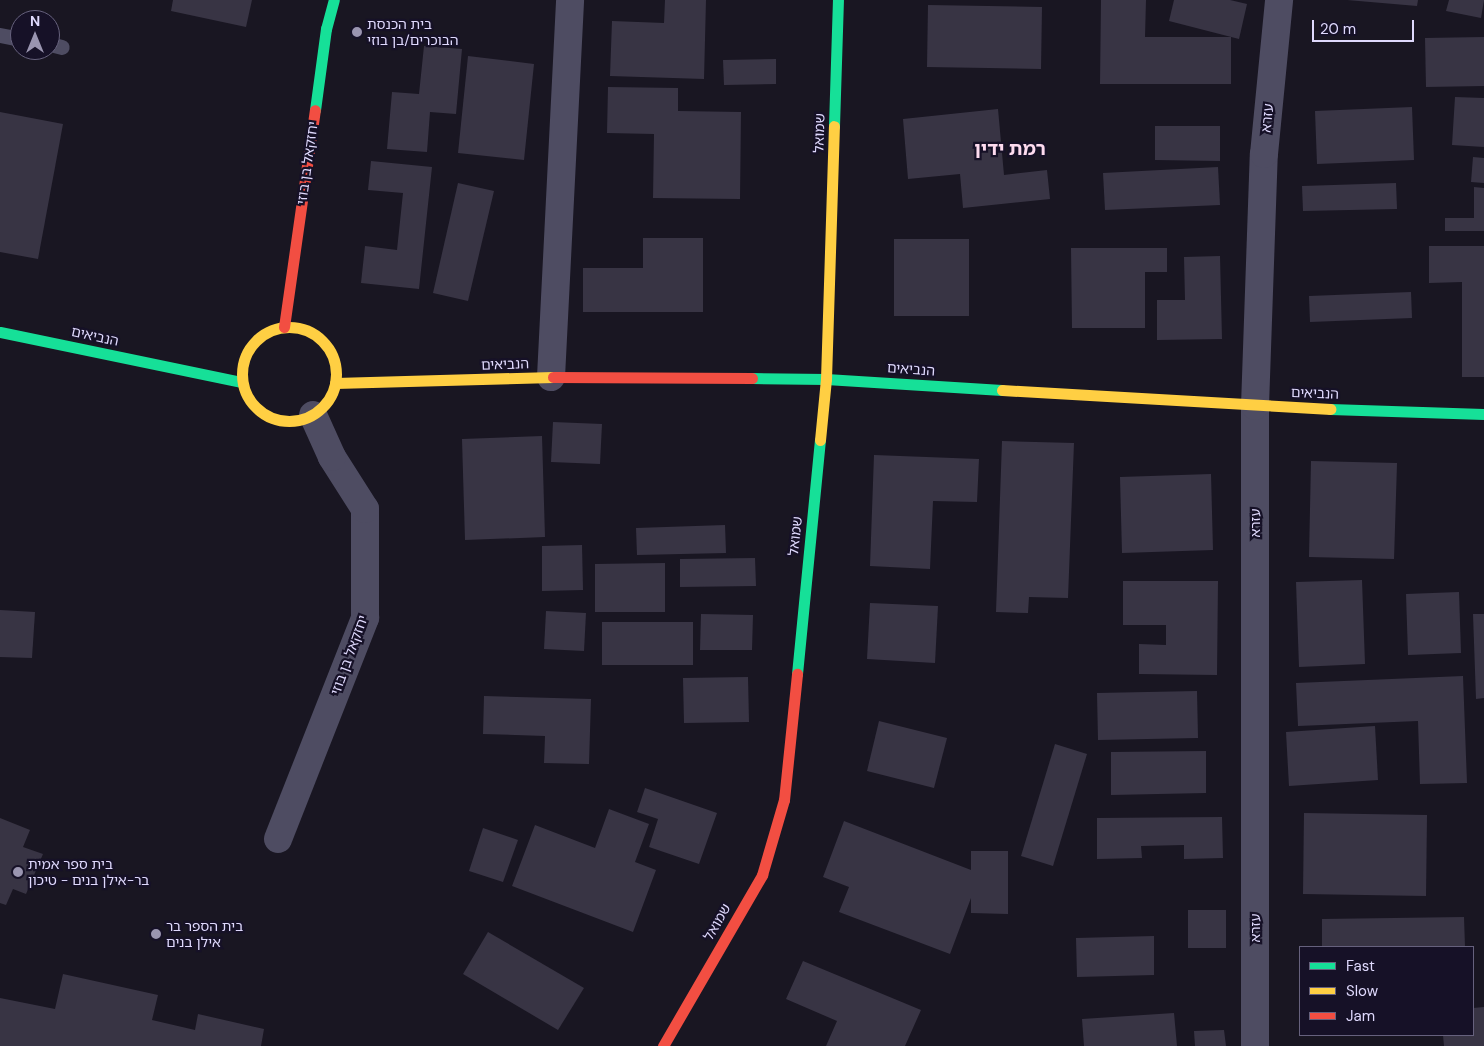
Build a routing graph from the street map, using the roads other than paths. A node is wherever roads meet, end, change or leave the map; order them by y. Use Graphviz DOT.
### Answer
graph roads {
  1 [pos="334,0"];
  2 [pos="570,0"];
  3 [pos="838,0"];
  4 [pos="1279,0"];
  5 [pos="284,327"];
  6 [pos="0,332"];
  7 [pos="551,378"];
  8 [pos="826,379"];
  9 [pos="242,382"];
  10 [pos="335,383"];
  11 [pos="1255,406"];
  12 [pos="1484,414"];
  13 [pos="313,415"];
  14 [pos="278,838"];
  15 [pos="663,1046"];
  16 [pos="1255,1046"];
  1 -- 5 [label="street, יחזקאל בן בוזי"];
  2 -- 7 [label="street"];
  3 -- 8 [label="street, שמואל"];
  4 -- 11 [label="street, עזרא"];
  5 -- 9 [label="street"];
  5 -- 10 [label="street"];
  6 -- 9 [label="street, הנביאים"];
  7 -- 8 [label="street, הנביאים"];
  7 -- 10 [label="street, הנביאים"];
  8 -- 11 [label="street, הנביאים"];
  8 -- 15 [label="street, שמואל"];
  9 -- 13 [label="street"];
  10 -- 13 [label="street"];
  11 -- 12 [label="street, הנביאים"];
  11 -- 16 [label="street, עזרא"];
  13 -- 14 [label="street, יחזקאל בן בוזי"];
}
